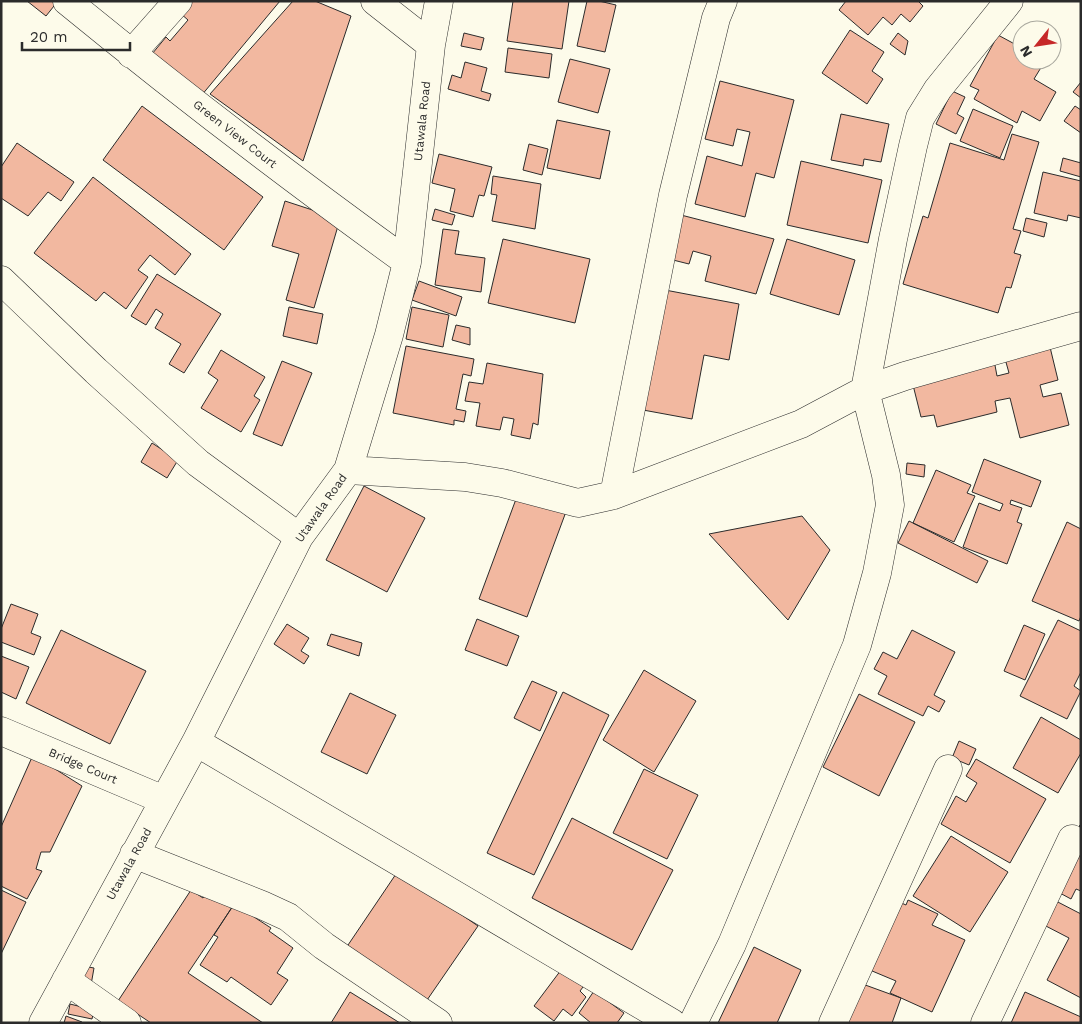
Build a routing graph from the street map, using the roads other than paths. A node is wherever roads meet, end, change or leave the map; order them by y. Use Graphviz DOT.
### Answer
graph roads {
  1 [pos="67,1"];
  2 [pos="178,1"];
  3 [pos="375,1"];
  4 [pos="439,1"];
  5 [pos="723,1"];
  6 [pos="1009,1"];
  7 [pos="431,45"];
  8 [pos="131,54"];
  9 [pos="407,262"];
  10 [pos="1,280"];
  11 [pos="1081,326"];
  12 [pos="865,390"];
  13 [pos="348,470"];
  14 [pos="614,495"];
  15 [pos="299,537"];
  16 [pos="1,731"];
  17 [pos="196,742"];
  18 [pos="948,769"];
  19 [pos="164,800"];
  20 [pos="1072,839"];
  21 [pos="134,854"];
  22 [pos="66,980"];
  23 [pos="43,1023"];
  24 [pos="127,1023"];
  25 [pos="438,1023"];
  26 [pos="672,1023"];
  27 [pos="693,1023"];
  28 [pos="833,1023"];
  29 [pos="985,1023"];
  1 -- 8 [label="street, Green View Court"];
  2 -- 8 [label="street"];
  3 -- 7 [label="street"];
  4 -- 7 [label="street, Utawala Road"];
  5 -- 14 [label="street"];
  6 -- 12 [label="street"];
  7 -- 9 [label="street, Utawala Road"];
  8 -- 9 [label="street, Green View Court"];
  9 -- 13 [label="street, Utawala Road"];
  10 -- 15 [label="street"];
  11 -- 12 [label="street"];
  12 -- 14 [label="street"];
  12 -- 27 [label="street"];
  13 -- 14 [label="street"];
  13 -- 15 [label="street, Utawala Road"];
  15 -- 17 [label="street, Utawala Road"];
  16 -- 19 [label="street, Bridge Court"];
  17 -- 19 [label="street, Utawala Road"];
  17 -- 26 [label="street"];
  18 -- 28 [label="street"];
  19 -- 21 [label="street, Utawala Road"];
  20 -- 29 [label="street"];
  21 -- 22 [label="street, Utawala Road"];
  21 -- 25 [label="street"];
  22 -- 23 [label="street, Utawala Road"];
  22 -- 24 [label="street"];
}
